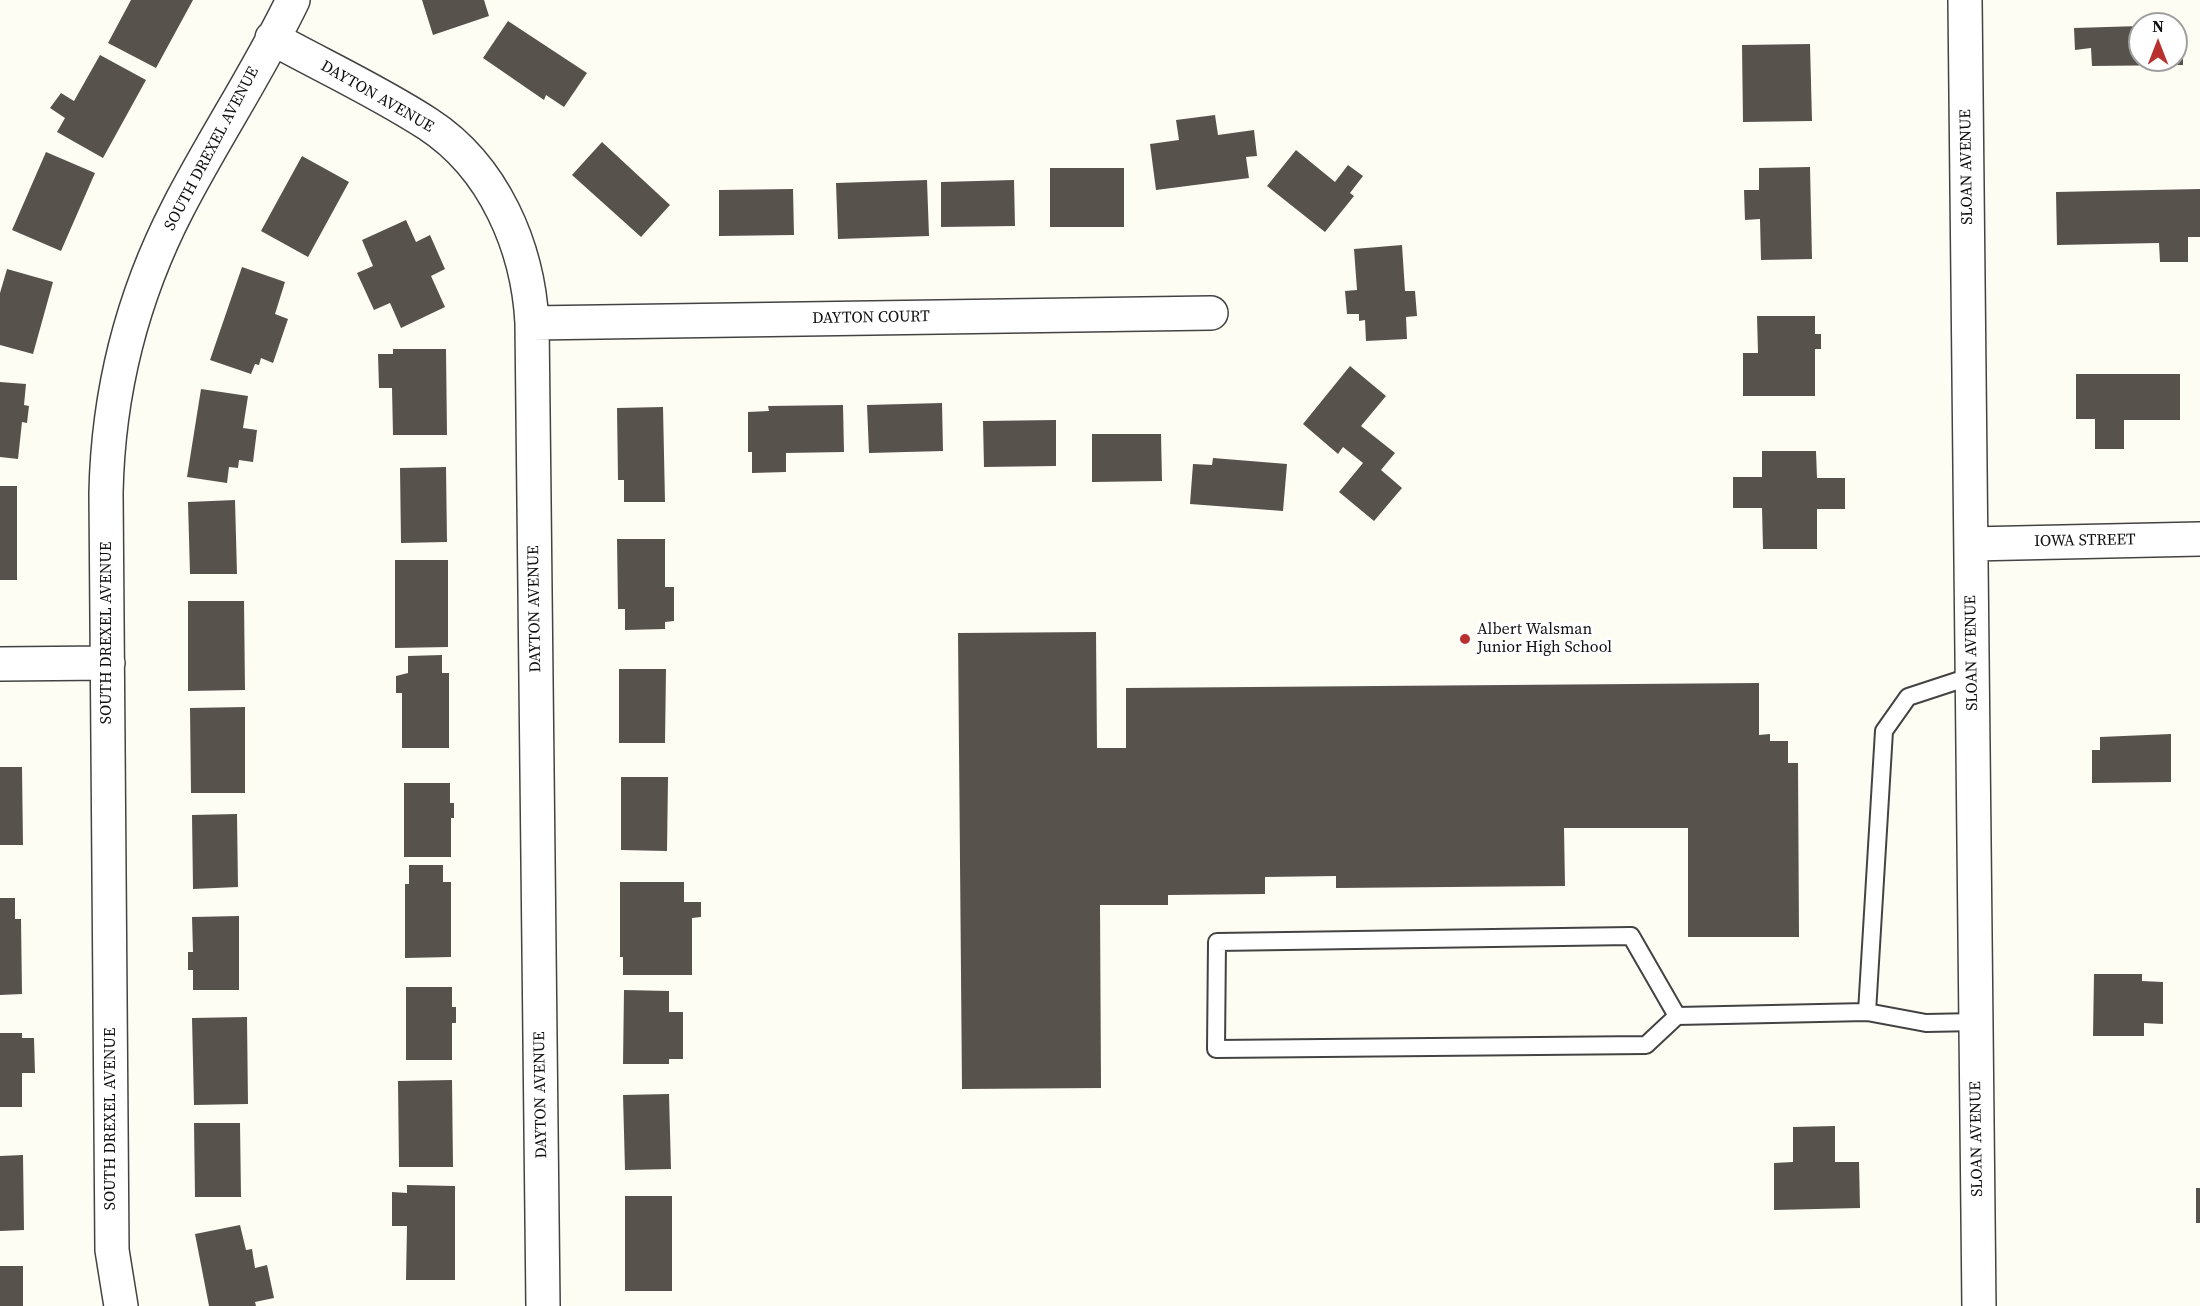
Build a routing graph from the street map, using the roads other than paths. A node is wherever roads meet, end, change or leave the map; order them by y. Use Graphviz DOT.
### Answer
graph roads {
  1 [pos="293,0"];
  2 [pos="1965,0"];
  3 [pos="272,38"];
  4 [pos="1210,313"];
  5 [pos="532,323"];
  6 [pos="2200,539"];
  7 [pos="1971,544"];
  8 [pos="108,663"];
  9 [pos="0,664"];
  10 [pos="1972,676"];
  11 [pos="1867,1012"];
  12 [pos="1677,1016"];
  13 [pos="1976,1022"];
  14 [pos="121,1306"];
  15 [pos="543,1306"];
  16 [pos="1979,1306"];
  1 -- 3 [label="street, SOUTH DREXEL AVENUE"];
  2 -- 7 [label="street, SLOAN AVENUE"];
  3 -- 5 [label="street, DAYTON AVENUE"];
  3 -- 8 [label="street, SOUTH DREXEL AVENUE"];
  4 -- 5 [label="street, DAYTON COURT"];
  5 -- 15 [label="street, DAYTON AVENUE"];
  6 -- 7 [label="street, IOWA STREET"];
  7 -- 10 [label="street, SLOAN AVENUE"];
  8 -- 9 [label="street"];
  8 -- 14 [label="street, SOUTH DREXEL AVENUE"];
  10 -- 11 [label="lane"];
  10 -- 13 [label="street, SLOAN AVENUE"];
  11 -- 12 [label="lane"];
  11 -- 13 [label="lane"];
  12 -- 12 [label="lane"];
  13 -- 16 [label="street, SLOAN AVENUE"];
}
